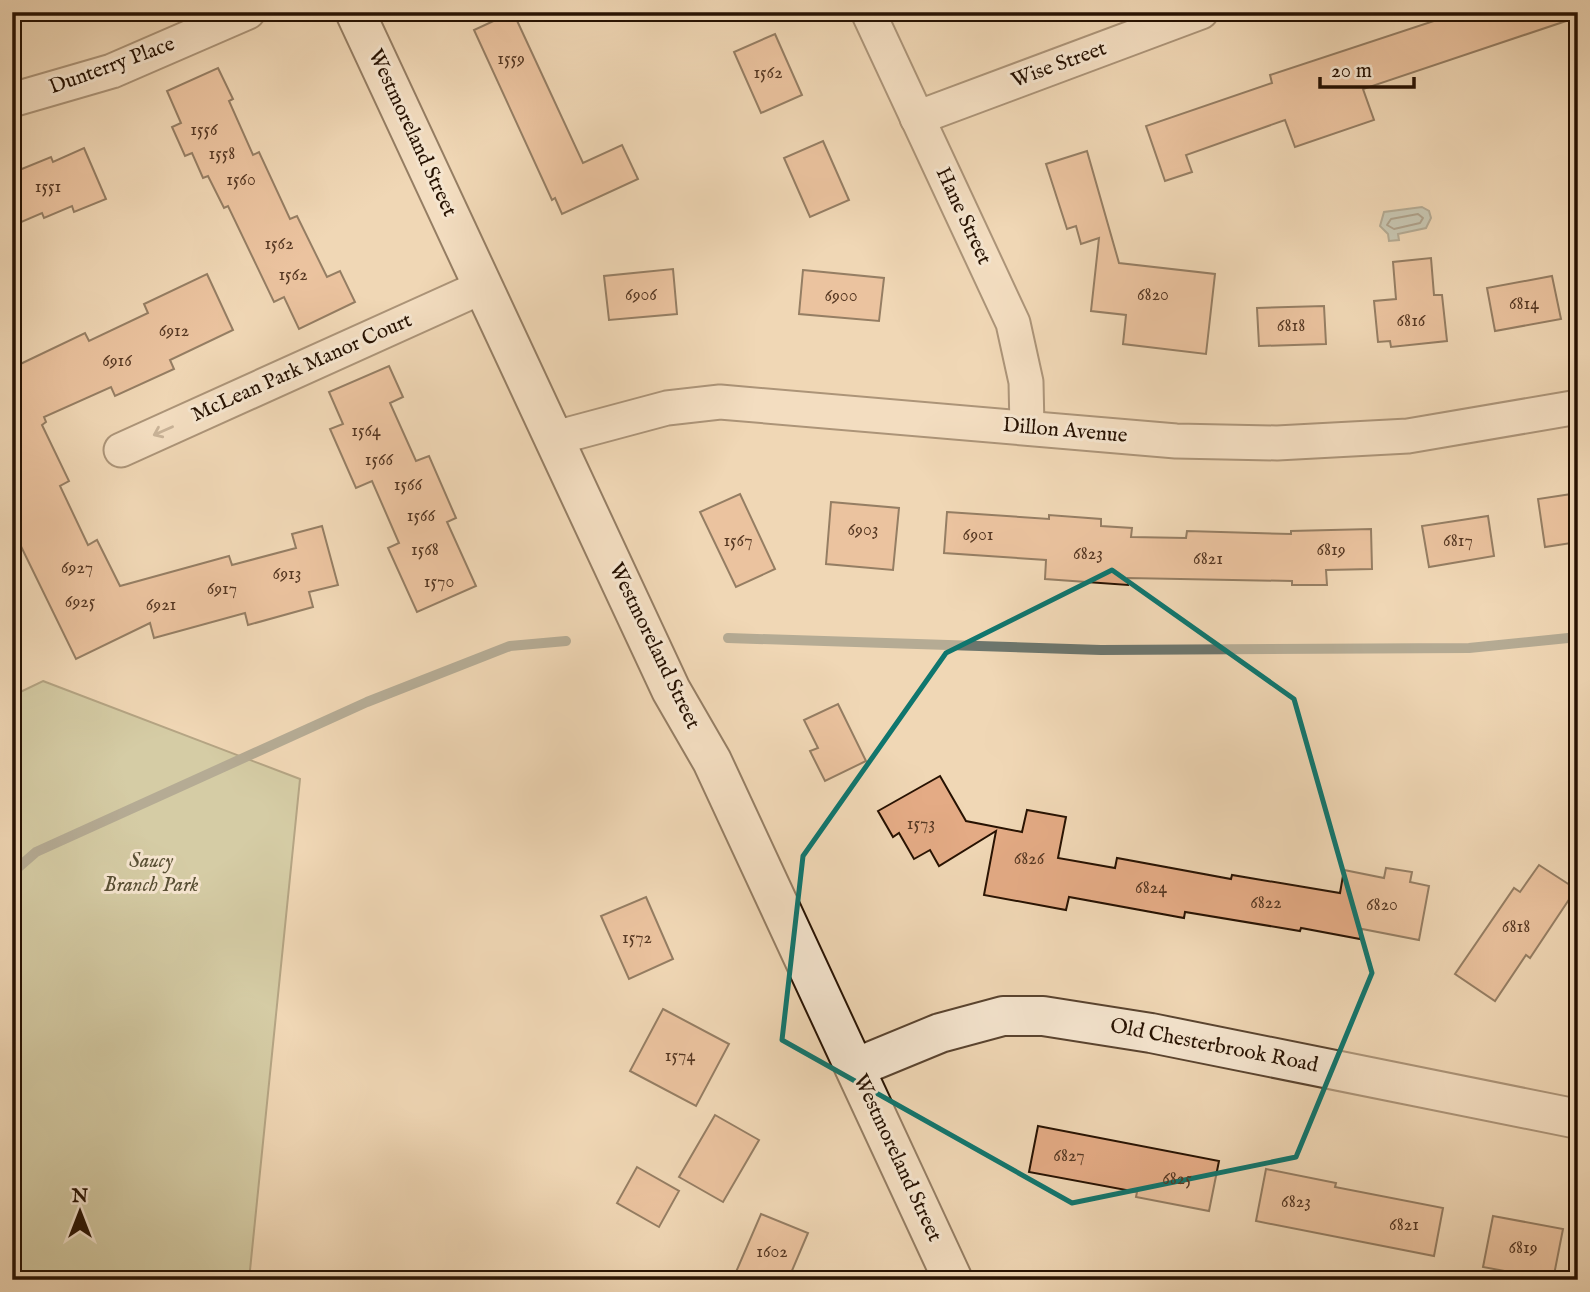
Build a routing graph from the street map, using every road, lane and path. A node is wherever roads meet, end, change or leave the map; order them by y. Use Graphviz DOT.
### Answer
graph roads {
  1 [pos="248,12"];
  2 [pos="355,12"];
  3 [pos="868,12"];
  4 [pos="1201,12"];
  5 [pos="12,100"];
  6 [pos="917,118"];
  7 [pos="484,286"];
  8 [pos="1578,407"];
  9 [pos="1027,427"];
  10 [pos="555,438"];
  11 [pos="121,450"];
  12 [pos="855,1068"];
  13 [pos="1578,1119"];
  14 [pos="953,1280"];
  1 -- 5 [label="street, Dunterry Place"];
  2 -- 7 [label="main road, Westmoreland Street"];
  3 -- 6 [label="street, Hane Street"];
  4 -- 6 [label="street, Wise Street"];
  6 -- 9 [label="street, Hane Street"];
  7 -- 10 [label="main road, Westmoreland Street"];
  7 -- 11 [label="street, McLean Park Manor Court, one-way"];
  8 -- 9 [label="street, Dillon Avenue"];
  9 -- 10 [label="street, Dillon Avenue"];
  10 -- 12 [label="main road, Westmoreland Street"];
  12 -- 13 [label="main road, Old Chesterbrook Road"];
  12 -- 14 [label="main road, Westmoreland Street"];
}
